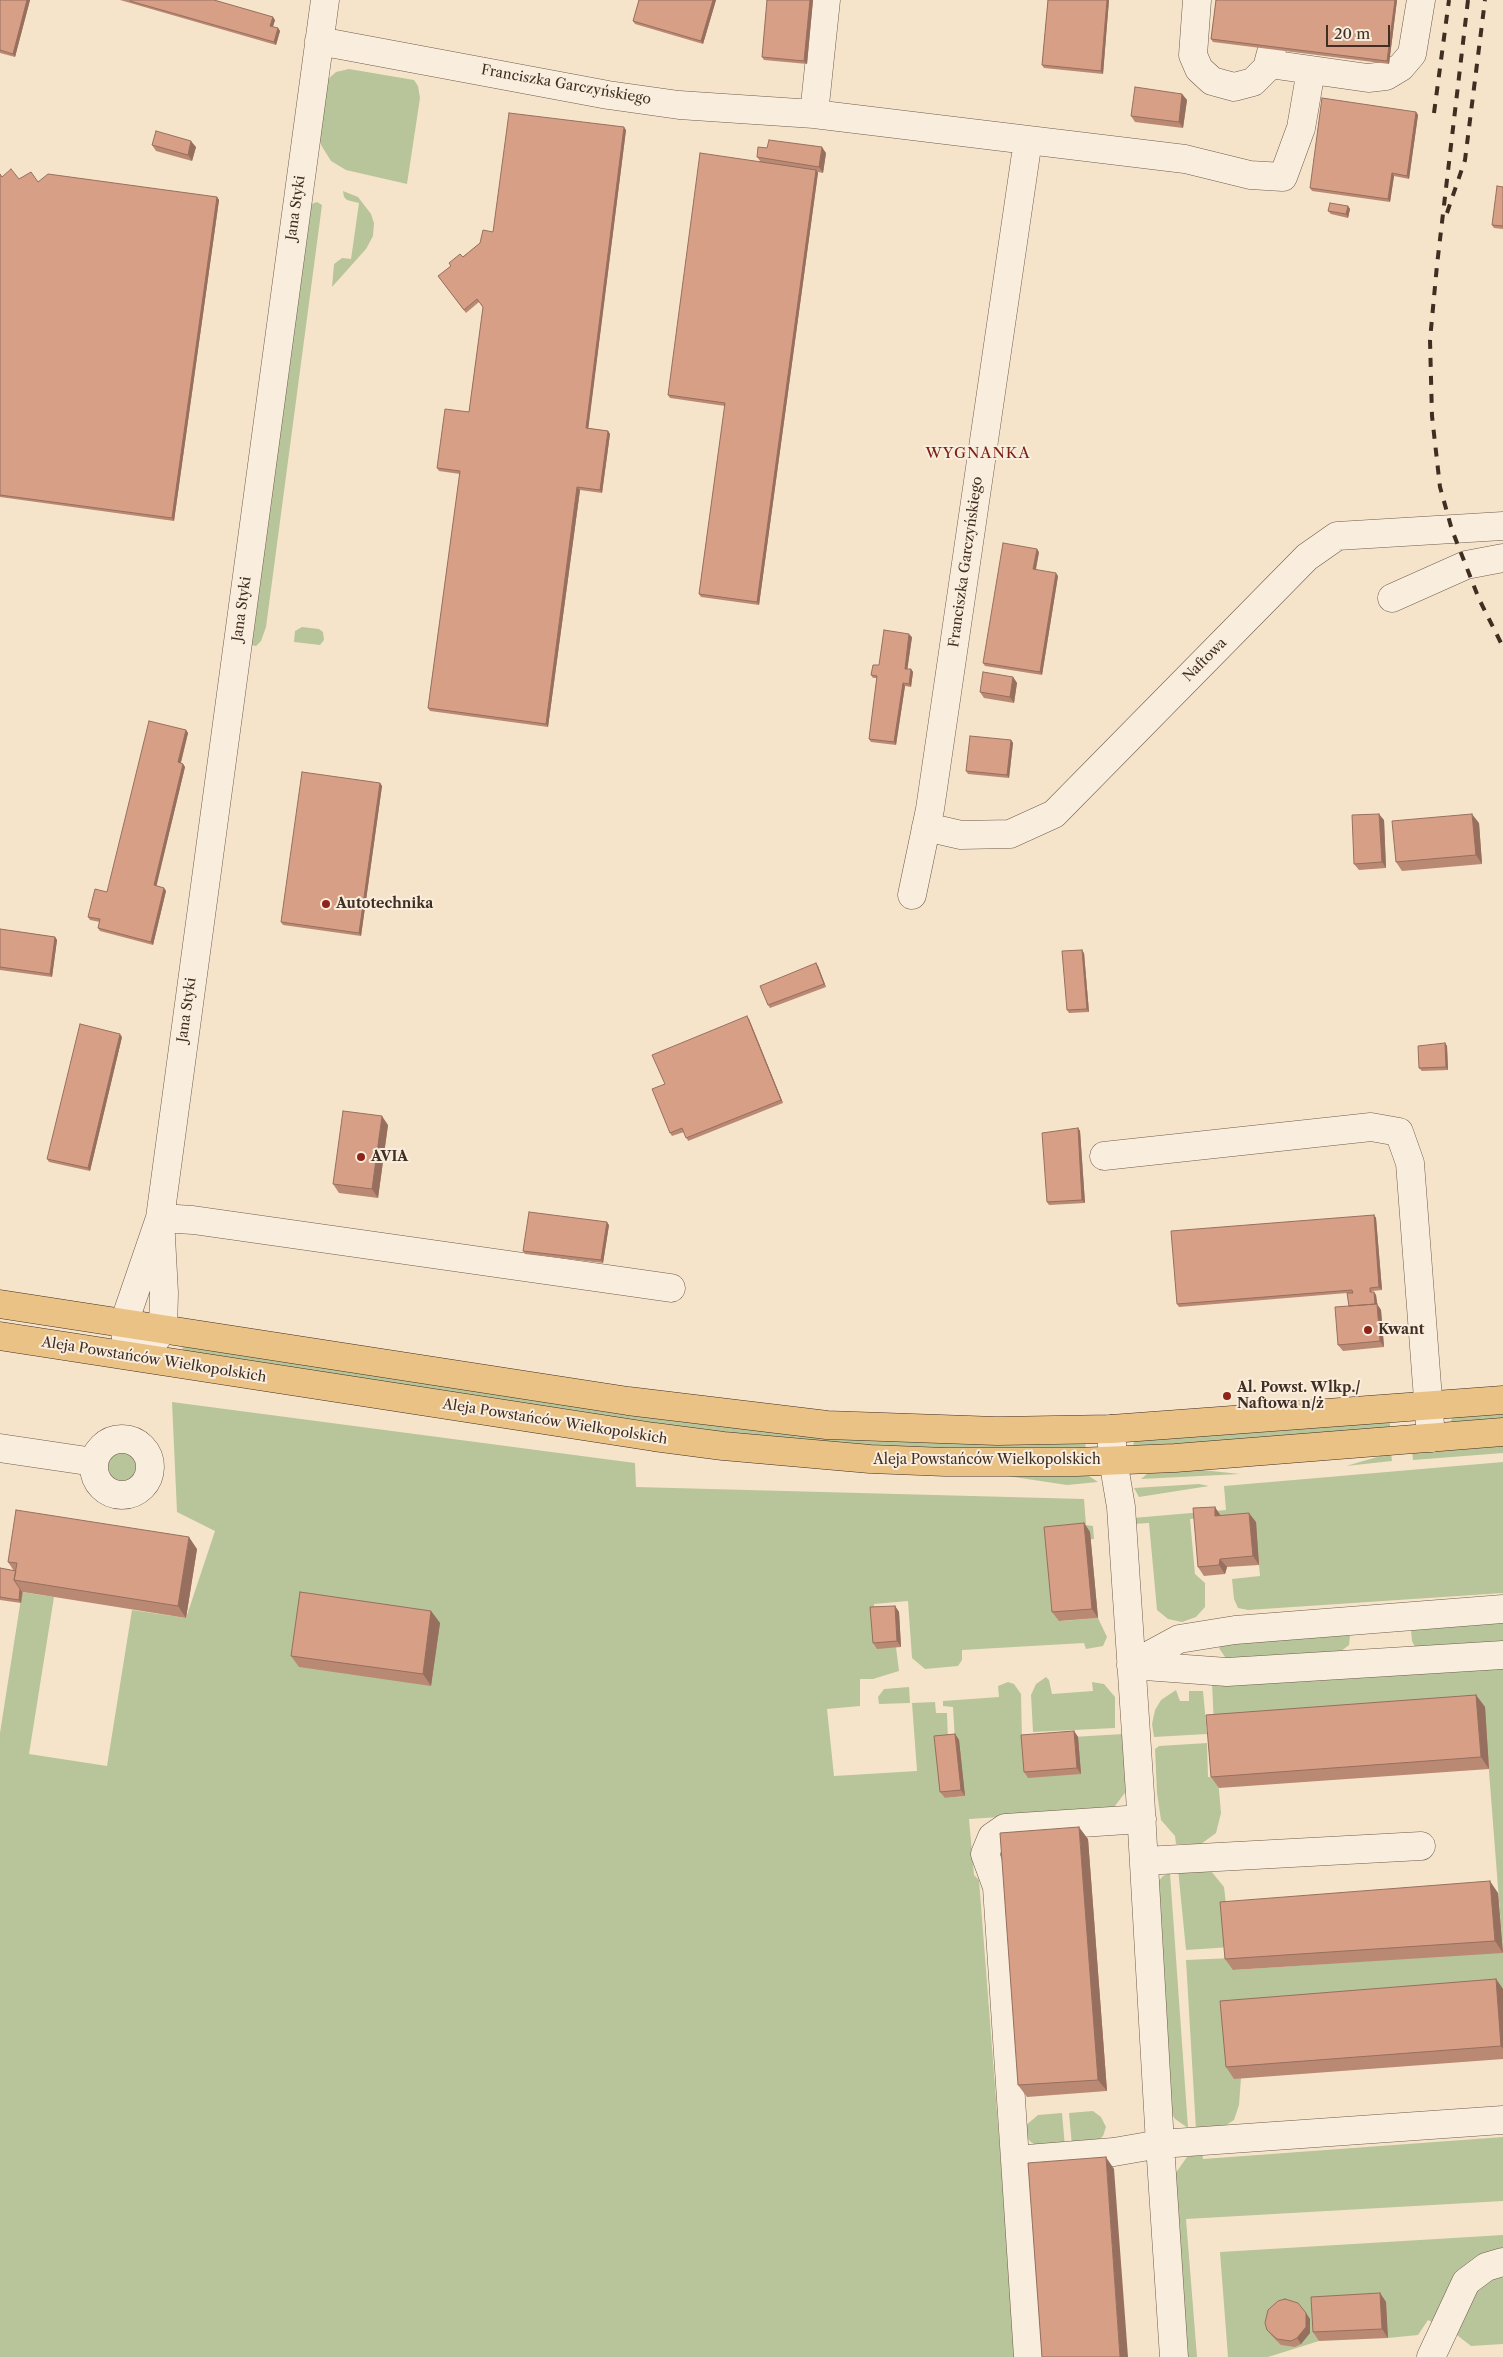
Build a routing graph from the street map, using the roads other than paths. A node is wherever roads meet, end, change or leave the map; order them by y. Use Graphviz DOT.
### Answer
graph roads {
  1 [pos="325,0"];
  2 [pos="826,0"];
  3 [pos="1197,0"];
  4 [pos="1421,0"];
  5 [pos="319,41"];
  6 [pos="1311,70"];
  7 [pos="814,114"];
  8 [pos="1028,140"];
  9 [pos="1503,526"];
  10 [pos="1503,561"];
  11 [pos="1392,598"];
  12 [pos="926,827"];
  13 [pos="912,895"];
  14 [pos="1104,1156"];
  15 [pos="160,1218"];
  16 [pos="671,1288"];
  17 [pos="0,1304"];
  18 [pos="124,1323"];
  19 [pos="163,1329"];
  20 [pos="0,1336"];
  21 [pos="138,1358"];
  22 [pos="1503,1400"];
  23 [pos="1429,1406"];
  24 [pos="1111,1429"];
  25 [pos="1503,1432"];
  26 [pos="1431,1438"];
  27 [pos="0,1448"];
  28 [pos="1113,1460"];
  29 [pos="94,1462"];
  30 [pos="1503,1609"];
  31 [pos="1378,1618"];
  32 [pos="1503,1655"];
  33 [pos="1381,1662"];
  34 [pos="1131,1664"];
  35 [pos="1142,1820"];
  36 [pos="1422,1846"];
  37 [pos="1144,1861"];
  38 [pos="1503,2120"];
  39 [pos="1160,2144"];
  40 [pos="1015,2160"];
  41 [pos="1503,2262"];
  42 [pos="1028,2357"];
  43 [pos="1174,2357"];
  44 [pos="1431,2357"];
  1 -- 5 [label="street, Jana Styki"];
  2 -- 7 [label="street"];
  3 -- 6 [label="street"];
  4 -- 6 [label="street"];
  5 -- 7 [label="street, Franciszka Garczyńskiego"];
  5 -- 15 [label="street, Jana Styki"];
  6 -- 8 [label="street, Franciszka Garczyńskiego"];
  7 -- 8 [label="street, Franciszka Garczyńskiego"];
  8 -- 12 [label="street, Franciszka Garczyńskiego"];
  9 -- 12 [label="street, Naftowa"];
  10 -- 11 [label="street"];
  12 -- 13 [label="street, Franciszka Garczyńskiego"];
  14 -- 23 [label="street"];
  15 -- 16 [label="street"];
  15 -- 18 [label="street, Jana Styki"];
  15 -- 19 [label="street, Jana Styki"];
  17 -- 18 [label="main road, Aleja Powstańców Wielkopolskich"];
  18 -- 19 [label="main road, Aleja Powstańców Wielkopolskich"];
  18 -- 21 [label="street"];
  19 -- 21 [label="street"];
  19 -- 24 [label="main road, Aleja Powstańców Wielkopolskich"];
  20 -- 21 [label="main road, Aleja Powstańców Wielkopolskich"];
  21 -- 28 [label="main road, Aleja Powstańców Wielkopolskich"];
  22 -- 23 [label="main road, Aleja Powstańców Wielkopolskich"];
  23 -- 24 [label="main road, Aleja Powstańców Wielkopolskich"];
  23 -- 26 [label="street"];
  24 -- 28 [label="street, Aleja Powstańców Wielkopolskich"];
  25 -- 26 [label="main road, Aleja Powstańców Wielkopolskich"];
  26 -- 28 [label="main road, Aleja Powstańców Wielkopolskich"];
  27 -- 29 [label="street"];
  28 -- 34 [label="street"];
  30 -- 31 [label="street"];
  31 -- 33 [label="street"];
  31 -- 34 [label="street"];
  32 -- 33 [label="street"];
  33 -- 34 [label="street"];
  34 -- 35 [label="street"];
  35 -- 37 [label="street"];
  35 -- 40 [label="street"];
  36 -- 37 [label="street"];
  37 -- 39 [label="street"];
  38 -- 39 [label="street"];
  39 -- 40 [label="street"];
  39 -- 43 [label="street"];
  40 -- 42 [label="street"];
  41 -- 44 [label="street"];
}
